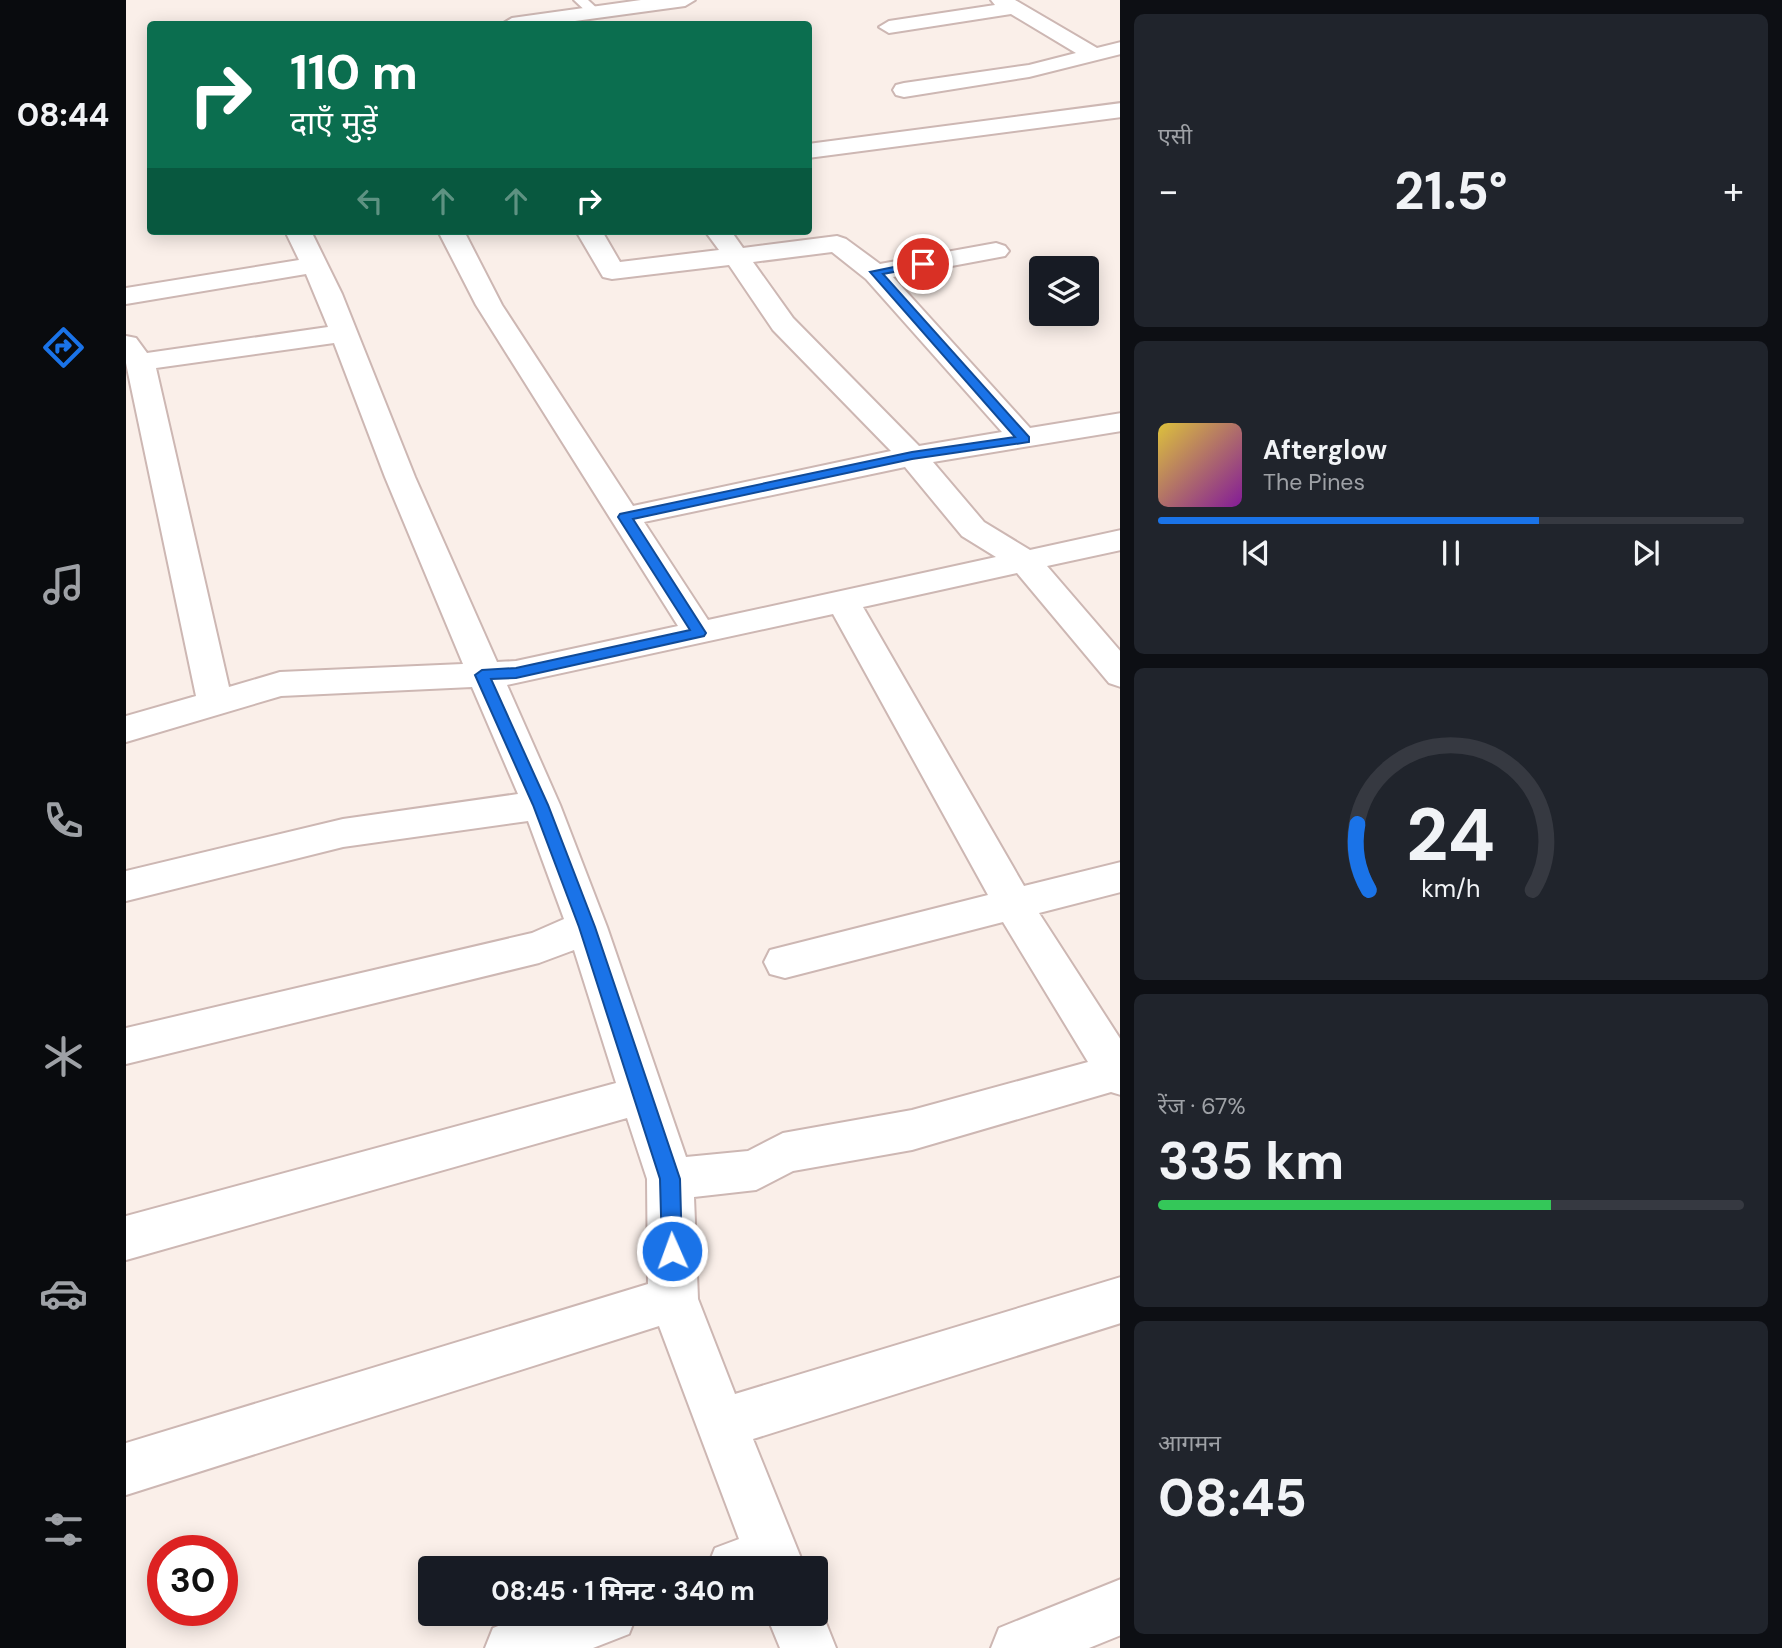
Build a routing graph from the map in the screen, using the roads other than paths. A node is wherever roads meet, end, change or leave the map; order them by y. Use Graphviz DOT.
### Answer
graph roads {
  1 [pos="685,0"];
  2 [pos="1006,4"];
  3 [pos="588,6"];
  4 [pos="525,21"];
  5 [pos="889,27"];
  6 [pos="1120,48"];
  7 [pos="1096,56"];
  8 [pos="904,90"];
  9 [pos="1119,112"];
  10 [pos="812,150"];
  11 [pos="300,235"];
  12 [pos="454,235"];
  13 [pos="591,235"];
  14 [pos="727,243"];
  15 [pos="996,251"];
  16 [pos="315,265"];
  17 [pos="876,272"];
  18 [pos="126,296"];
  19 [pos="344,333"];
  20 [pos="133,353"];
  21 [pos="1120,422"];
  22 [pos="1024,439"];
  23 [pos="912,456"];
  24 [pos="625,517"];
  25 [pos="1120,540"];
  26 [pos="1025,561"];
  27 [pos="843,601"];
  28 [pos="699,633"];
  29 [pos="1116,662"];
  30 [pos="482,675"];
  31 [pos="215,703"];
  32 [pos="126,729"];
  33 [pos="541,805"];
  34 [pos="1120,877"];
  35 [pos="126,886"];
  36 [pos="1012,904"];
  37 [pos="587,927"];
  38 [pos="785,962"];
  39 [pos="126,1046"];
  40 [pos="1119,1073"];
  41 [pos="641,1095"];
  42 [pos="670,1179"];
  43 [pos="126,1238"];
  44 [pos="673,1299"];
  45 [pos="1120,1300"];
  46 [pos="721,1424"];
  47 [pos="126,1469"];
  48 [pos="759,1556"];
  49 [pos="1120,1606"];
  50 [pos="575,1626"];
  51 [pos="799,1626"];
  52 [pos="513,1648"];
  53 [pos="808,1648"];
  54 [pos="1019,1648"];
  1 -- 3 [label="street"];
  2 -- 5 [label="street"];
  2 -- 7 [label="street"];
  3 -- 4 [label="street"];
  6 -- 7 [label="street"];
  7 -- 8 [label="street"];
  9 -- 10 [label="street"];
  11 -- 16 [label="street"];
  12 -- 24 [label="street"];
  13 -- 14 [label="street"];
  14 -- 17 [label="street"];
  14 -- 23 [label="street"];
  15 -- 17 [label="street"];
  16 -- 18 [label="street"];
  16 -- 19 [label="street"];
  17 -- 22 [label="street"];
  19 -- 20 [label="street"];
  19 -- 30 [label="street"];
  20 -- 31 [label="street"];
  21 -- 22 [label="street"];
  22 -- 23 [label="street"];
  23 -- 24 [label="street"];
  23 -- 26 [label="street"];
  24 -- 28 [label="street"];
  25 -- 26 [label="street"];
  26 -- 27 [label="street"];
  26 -- 29 [label="street"];
  27 -- 28 [label="street"];
  27 -- 36 [label="street"];
  28 -- 30 [label="street"];
  30 -- 31 [label="street"];
  30 -- 33 [label="street"];
  31 -- 32 [label="street"];
  33 -- 35 [label="street"];
  33 -- 37 [label="street"];
  34 -- 36 [label="street"];
  36 -- 38 [label="street"];
  36 -- 40 [label="street"];
  37 -- 39 [label="street"];
  37 -- 41 [label="street"];
  40 -- 42 [label="street"];
  41 -- 42 [label="street"];
  41 -- 43 [label="street"];
  42 -- 44 [label="street"];
  44 -- 46 [label="street"];
  44 -- 47 [label="street"];
  45 -- 46 [label="street"];
  46 -- 48 [label="street"];
  49 -- 54 [label="street"];
  50 -- 52 [label="street"];
  51 -- 53 [label="street"];
}
